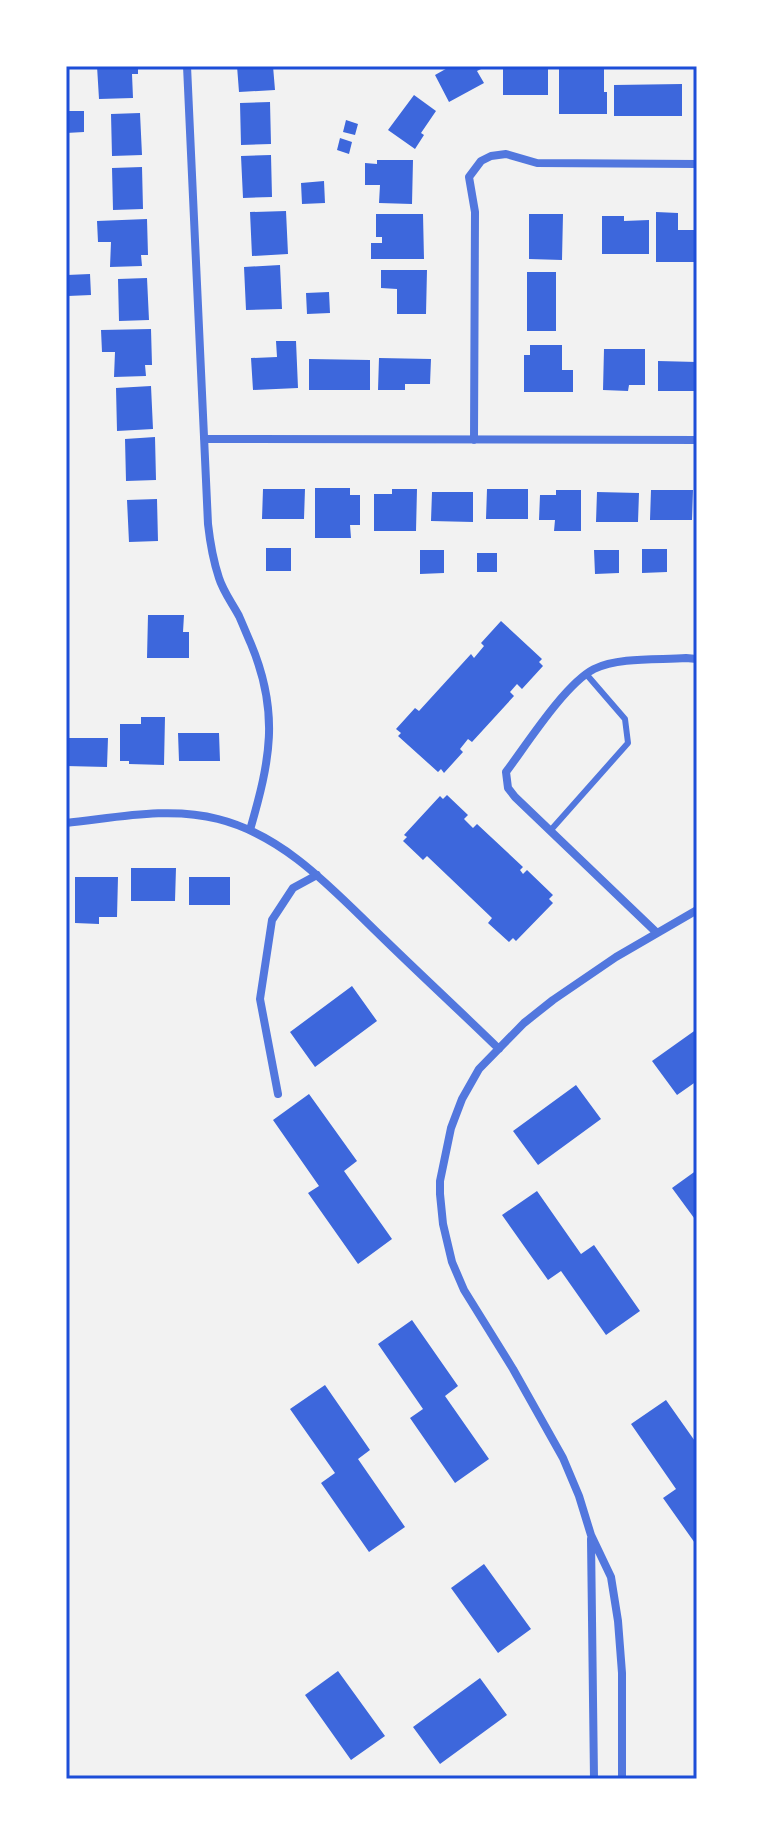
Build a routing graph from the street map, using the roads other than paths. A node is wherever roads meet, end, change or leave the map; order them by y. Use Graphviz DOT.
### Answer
graph roads {
  1 [pos="187,66"];
  2 [pos="697,164"];
  3 [pos="204,439"];
  4 [pos="474,440"];
  5 [pos="697,440"];
  6 [pos="697,659"];
  7 [pos="587,675"];
  8 [pos="66,823"];
  9 [pos="250,830"];
  10 [pos="550,831"];
  11 [pos="317,875"];
  12 [pos="697,910"];
  13 [pos="657,933"];
  14 [pos="499,1049"];
  15 [pos="278,1094"];
  16 [pos="591,1535"];
  17 [pos="594,1779"];
  18 [pos="622,1779"];
  1 -- 3 [label="street"];
  2 -- 4 [label="street"];
  3 -- 4 [label="street"];
  3 -- 9 [label="street"];
  4 -- 5 [label="street"];
  6 -- 7 [label="street"];
  7 -- 10 [label="lane"];
  7 -- 10 [label="street"];
  8 -- 9 [label="street"];
  9 -- 11 [label="street"];
  10 -- 13 [label="street"];
  11 -- 14 [label="street"];
  11 -- 15 [label="street"];
  12 -- 13 [label="street"];
  13 -- 14 [label="street"];
  14 -- 16 [label="street"];
  16 -- 17 [label="street"];
  16 -- 18 [label="street"];
}
